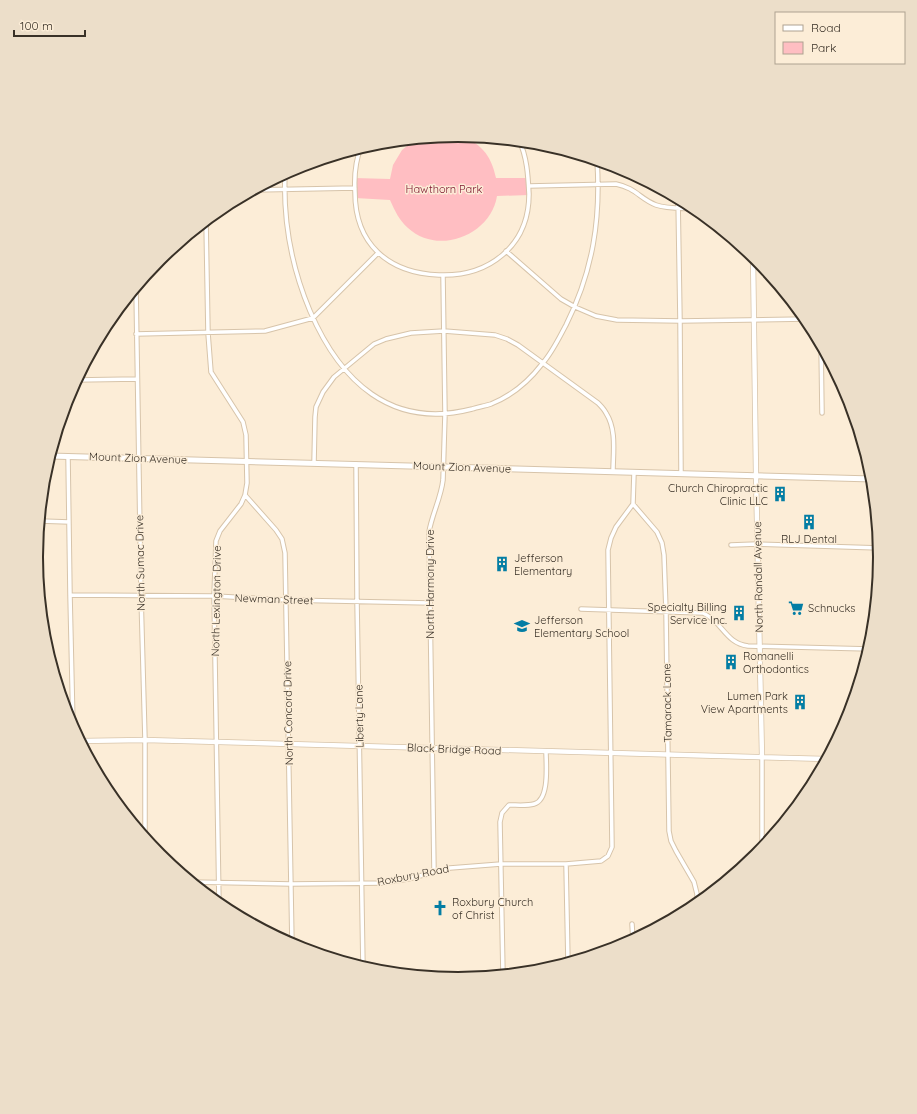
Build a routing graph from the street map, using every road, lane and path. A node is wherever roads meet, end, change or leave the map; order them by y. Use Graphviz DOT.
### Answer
graph roads {
  1 [pos="521,146"];
  2 [pos="359,154"];
  3 [pos="597,166"];
  4 [pos="285,180"];
  5 [pos="599,185"];
  6 [pos="529,186"];
  7 [pos="355,188"];
  8 [pos="284,189"];
  9 [pos="265,190"];
  10 [pos="678,207"];
  11 [pos="682,207"];
  12 [pos="206,227"];
  13 [pos="506,251"];
  14 [pos="378,253"];
  15 [pos="753,264"];
  16 [pos="443,275"];
  17 [pos="136,295"];
  18 [pos="575,308"];
  19 [pos="313,318"];
  20 [pos="799,319"];
  21 [pos="754,320"];
  22 [pos="680,321"];
  23 [pos="444,331"];
  24 [pos="208,332"];
  25 [pos="136,334"];
  26 [pos="821,355"];
  27 [pos="543,364"];
  28 [pos="345,370"];
  29 [pos="137,379"];
  30 [pos="83,380"];
  31 [pos="822,413"];
  32 [pos="445,414"];
  33 [pos="55,456"];
  34 [pos="68,456"];
  35 [pos="139,458"];
  36 [pos="247,462"];
  37 [pos="314,463"];
  38 [pos="356,464"];
  39 [pos="444,466"];
  40 [pos="613,472"];
  41 [pos="634,473"];
  42 [pos="681,473"];
  43 [pos="756,476"];
  44 [pos="866,479"];
  45 [pos="245,495"];
  46 [pos="634,504"];
  47 [pos="45,521"];
  48 [pos="69,522"];
  49 [pos="757,544"];
  50 [pos="731,545"];
  51 [pos="874,548"];
  52 [pos="70,595"];
  53 [pos="140,595"];
  54 [pos="214,596"];
  55 [pos="286,600"];
  56 [pos="357,601"];
  57 [pos="430,603"];
  58 [pos="581,609"];
  59 [pos="608,610"];
  60 [pos="666,611"];
  61 [pos="759,646"];
  62 [pos="864,649"];
  63 [pos="73,710"];
  64 [pos="145,740"];
  65 [pos="86,741"];
  66 [pos="216,742"];
  67 [pos="288,744"];
  68 [pos="360,746"];
  69 [pos="432,748"];
  70 [pos="546,751"];
  71 [pos="611,753"];
  72 [pos="668,755"];
  73 [pos="762,757"];
  74 [pos="821,759"];
  75 [pos="145,830"];
  76 [pos="762,840"];
  77 [pos="501,864"];
  78 [pos="566,864"];
  79 [pos="434,871"];
  80 [pos="200,882"];
  81 [pos="219,882"];
  82 [pos="291,884"];
  83 [pos="362,884"];
  84 [pos="219,896"];
  85 [pos="697,897"];
  86 [pos="632,924"];
  87 [pos="632,935"];
  88 [pos="292,938"];
  89 [pos="568,957"];
  90 [pos="364,961"];
  91 [pos="503,970"];
  1 -- 6 [label="street"];
  2 -- 7 [label="street"];
  3 -- 5 [label="street"];
  4 -- 8 [label="street"];
  5 -- 6 [label="street"];
  5 -- 10 [label="street"];
  5 -- 18 [label="street"];
  6 -- 13 [label="street"];
  7 -- 8 [label="street"];
  7 -- 14 [label="street"];
  8 -- 9 [label="street"];
  8 -- 19 [label="street"];
  10 -- 11 [label="street"];
  10 -- 22 [label="street"];
  12 -- 24 [label="street, North Lexington Drive"];
  13 -- 16 [label="street"];
  13 -- 18 [label="street"];
  14 -- 16 [label="street"];
  14 -- 19 [label="street"];
  15 -- 21 [label="street, North Randall Avenue"];
  16 -- 23 [label="street, North Harmony Drive"];
  17 -- 25 [label="street, North Sumac Drive"];
  18 -- 22 [label="street"];
  18 -- 27 [label="street"];
  19 -- 24 [label="street"];
  19 -- 28 [label="street"];
  20 -- 21 [label="street"];
  21 -- 22 [label="street"];
  21 -- 43 [label="street, North Randall Avenue"];
  22 -- 42 [label="street"];
  23 -- 27 [label="street"];
  23 -- 28 [label="street"];
  23 -- 32 [label="street, North Harmony Drive"];
  24 -- 25 [label="street"];
  24 -- 36 [label="street, North Lexington Drive"];
  25 -- 29 [label="street, North Sumac Drive"];
  26 -- 31 [label="street"];
  27 -- 32 [label="street"];
  27 -- 40 [label="street"];
  28 -- 32 [label="street"];
  28 -- 37 [label="street"];
  29 -- 30 [label="street"];
  29 -- 35 [label="street, North Sumac Drive"];
  32 -- 39 [label="street, North Harmony Drive"];
  33 -- 34 [label="main road, Mount Zion Avenue"];
  34 -- 35 [label="main road, Mount Zion Avenue"];
  34 -- 48 [label="street"];
  35 -- 36 [label="main road, Mount Zion Avenue"];
  35 -- 53 [label="street, North Sumac Drive"];
  36 -- 37 [label="main road, Mount Zion Avenue"];
  36 -- 45 [label="street, North Lexington Drive"];
  37 -- 38 [label="main road, Mount Zion Avenue"];
  38 -- 39 [label="main road, Mount Zion Avenue"];
  38 -- 56 [label="street, Liberty Lane"];
  39 -- 40 [label="main road, Mount Zion Avenue"];
  39 -- 57 [label="street, North Harmony Drive"];
  40 -- 41 [label="main road, Mount Zion Avenue"];
  41 -- 42 [label="main road, Mount Zion Avenue"];
  41 -- 46 [label="street"];
  42 -- 43 [label="main road, Mount Zion Avenue"];
  43 -- 44 [label="main road, Mount Zion Avenue"];
  43 -- 49 [label="street, North Randall Avenue"];
  45 -- 54 [label="street, North Lexington Drive"];
  45 -- 55 [label="street, North Concord Drive"];
  46 -- 59 [label="street"];
  46 -- 60 [label="street, Tamarack Lane"];
  47 -- 48 [label="street"];
  48 -- 52 [label="street"];
  49 -- 50 [label="street"];
  49 -- 51 [label="street"];
  49 -- 61 [label="street, North Randall Avenue"];
  52 -- 53 [label="street, Newman Street"];
  52 -- 63 [label="street"];
  53 -- 54 [label="street, Newman Street"];
  53 -- 64 [label="street, North Sumac Drive"];
  54 -- 55 [label="street, Newman Street"];
  54 -- 66 [label="street, North Lexington Drive"];
  55 -- 56 [label="street, Newman Street"];
  55 -- 67 [label="street, North Concord Drive"];
  56 -- 57 [label="street, Newman Street"];
  56 -- 68 [label="street, Liberty Lane"];
  57 -- 69 [label="street, North Harmony Drive"];
  58 -- 59 [label="street"];
  59 -- 60 [label="street"];
  59 -- 71 [label="street"];
  60 -- 61 [label="street"];
  60 -- 72 [label="street, Tamarack Lane"];
  61 -- 62 [label="street"];
  61 -- 73 [label="street, North Randall Avenue"];
  64 -- 65 [label="street, Black Bridge Road"];
  64 -- 66 [label="street, Black Bridge Road"];
  64 -- 75 [label="street, North Sumac Drive"];
  66 -- 67 [label="street, Black Bridge Road"];
  66 -- 81 [label="street, North Lexington Drive"];
  67 -- 68 [label="street, Black Bridge Road"];
  67 -- 82 [label="street, North Concord Drive"];
  68 -- 69 [label="street, Black Bridge Road"];
  68 -- 83 [label="street, Liberty Lane"];
  69 -- 70 [label="street, Black Bridge Road"];
  69 -- 79 [label="street, North Harmony Drive"];
  70 -- 71 [label="street, Black Bridge Road"];
  70 -- 77 [label="street"];
  71 -- 72 [label="street, Black Bridge Road"];
  71 -- 78 [label="street, Roxbury Road"];
  72 -- 73 [label="street, Black Bridge Road"];
  72 -- 85 [label="street, Tamarack Lane"];
  73 -- 74 [label="street, Black Bridge Road"];
  73 -- 76 [label="street, North Randall Avenue"];
  77 -- 78 [label="street, Roxbury Road"];
  77 -- 79 [label="street, Roxbury Road"];
  77 -- 91 [label="street"];
  78 -- 89 [label="street"];
  79 -- 83 [label="street, Roxbury Road"];
  80 -- 81 [label="street, Roxbury Road"];
  81 -- 82 [label="street, Roxbury Road"];
  81 -- 84 [label="street, North Lexington Drive"];
  82 -- 83 [label="street, Roxbury Road"];
  82 -- 88 [label="street, North Concord Drive"];
  83 -- 90 [label="street, Liberty Lane"];
  86 -- 87 [label="street"];
}
